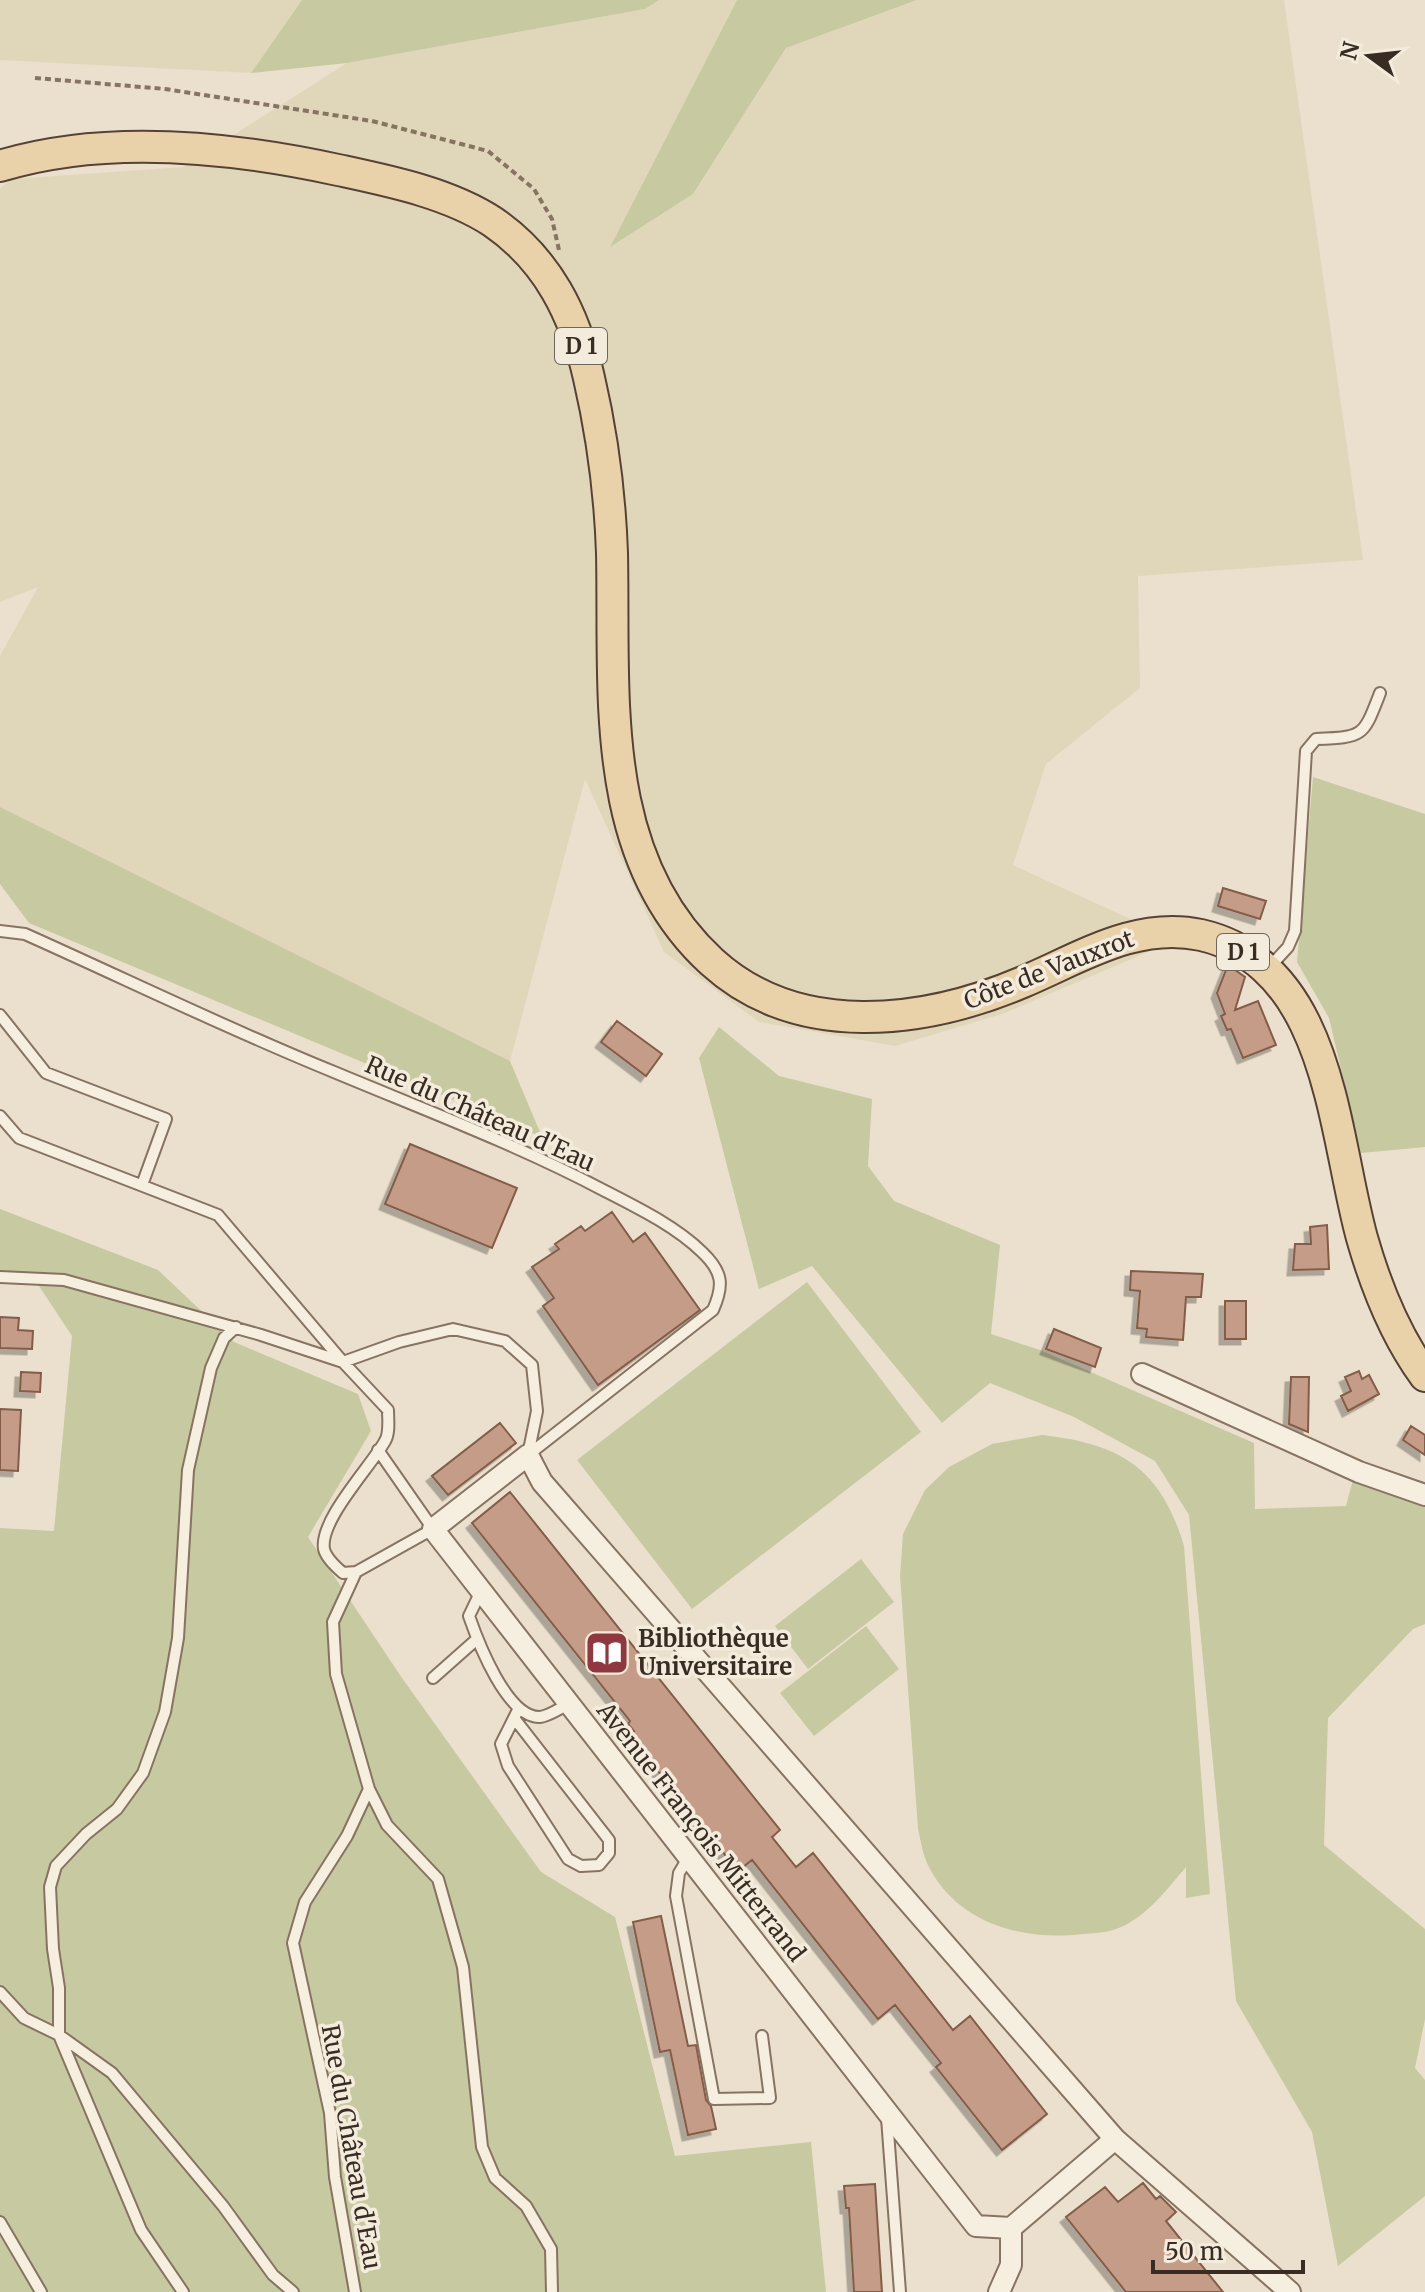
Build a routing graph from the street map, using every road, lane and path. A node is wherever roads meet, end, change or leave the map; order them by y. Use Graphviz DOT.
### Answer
graph roads {
  1 [pos="35,78"];
  2 [pos="0,166"];
  3 [pos="553,282"];
  4 [pos="1380,693"];
  5 [pos="0,931"];
  6 [pos="1268,969"];
  7 [pos="0,1015"];
  8 [pos="0,1116"];
  9 [pos="142,1185"];
  10 [pos="0,1277"];
  11 [pos="236,1327"];
  12 [pos="343,1362"];
  13 [pos="1142,1374"];
  14 [pos="1425,1376"];
  15 [pos="378,1450"];
  16 [pos="528,1455"];
  17 [pos="1425,1495"];
  18 [pos="433,1529"];
  19 [pos="356,1572"];
  20 [pos="481,1591"];
  21 [pos="477,1639"];
  22 [pos="433,1678"];
  23 [pos="569,1704"];
  24 [pos="516,1713"];
  25 [pos="369,1789"];
  26 [pos="688,1858"];
  27 [pos="0,1992"];
  28 [pos="59,2035"];
  29 [pos="762,2036"];
  30 [pos="887,2113"];
  31 [pos="1115,2139"];
  32 [pos="0,2222"];
  33 [pos="1011,2228"];
  34 [pos="41,2292"];
  35 [pos="183,2292"];
  36 [pos="293,2292"];
  37 [pos="355,2292"];
  38 [pos="552,2292"];
  39 [pos="900,2292"];
  40 [pos="999,2292"];
  41 [pos="1290,2292"];
  1 -- 3 [label="path"];
  2 -- 3 [label="main road, D 1"];
  3 -- 6 [label="main road, Côte de Vauxrot / D 1"];
  4 -- 6 [label="lane"];
  5 -- 16 [label="lane, Rue du Château d'Eau"];
  6 -- 14 [label="main road, Côte de Vauxrot / D 1"];
  7 -- 9 [label="lane"];
  8 -- 9 [label="lane"];
  9 -- 12 [label="lane"];
  10 -- 11 [label="lane"];
  11 -- 12 [label="lane"];
  11 -- 28 [label="lane"];
  12 -- 15 [label="lane"];
  12 -- 16 [label="lane"];
  13 -- 17 [label="street"];
  15 -- 18 [label="lane"];
  15 -- 19 [label="lane"];
  16 -- 18 [label="street"];
  16 -- 31 [label="street"];
  18 -- 19 [label="lane"];
  18 -- 20 [label="street, Avenue François Mitterrand"];
  19 -- 25 [label="lane"];
  20 -- 21 [label="lane"];
  20 -- 23 [label="street, Avenue François Mitterrand"];
  21 -- 22 [label="lane"];
  21 -- 24 [label="lane"];
  23 -- 24 [label="lane"];
  23 -- 26 [label="street, Avenue François Mitterrand"];
  24 -- 24 [label="lane"];
  25 -- 37 [label="lane, Rue du Château d'Eau"];
  25 -- 38 [label="lane"];
  26 -- 29 [label="lane"];
  26 -- 30 [label="street, Avenue François Mitterrand"];
  27 -- 28 [label="lane"];
  28 -- 35 [label="lane"];
  28 -- 36 [label="lane"];
  30 -- 33 [label="street, Avenue François Mitterrand"];
  30 -- 39 [label="lane"];
  31 -- 33 [label="street"];
  31 -- 41 [label="street"];
  32 -- 34 [label="lane"];
  33 -- 40 [label="street"];
}
